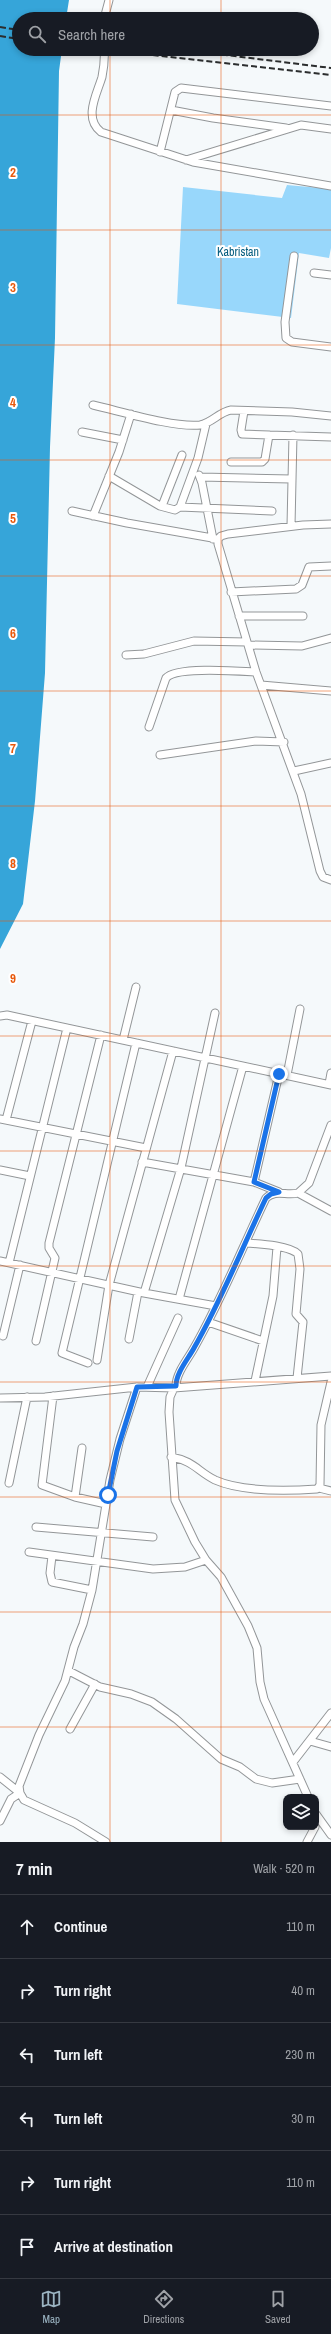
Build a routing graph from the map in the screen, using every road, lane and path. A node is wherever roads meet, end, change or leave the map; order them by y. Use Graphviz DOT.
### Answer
graph roads {
  1 [pos="109,0"];
  2 [pos="106,12"];
  3 [pos="104,56"];
  4 [pos="331,106"];
  5 [pos="171,110"];
  6 [pos="288,129"];
  7 [pos="331,129"];
  8 [pos="160,152"];
  9 [pos="186,160"];
  10 [pos="331,186"];
  11 [pos="294,256"];
  12 [pos="314,272"];
  13 [pos="331,275"];
  14 [pos="331,347"];
  15 [pos="93,405"];
  16 [pos="244,411"];
  17 [pos="131,414"];
  18 [pos="331,416"];
  19 [pos="206,424"];
  20 [pos="82,432"];
  21 [pos="269,436"];
  22 [pos="293,436"];
  23 [pos="331,437"];
  24 [pos="122,440"];
  25 [pos="182,455"];
  26 [pos="231,462"];
  27 [pos="194,470"];
  28 [pos="109,476"];
  29 [pos="201,477"];
  30 [pos="291,479"];
  31 [pos="162,506"];
  32 [pos="180,507"];
  33 [pos="208,508"];
  34 [pos="272,510"];
  35 [pos="72,511"];
  36 [pos="93,516"];
  37 [pos="331,524"];
  38 [pos="291,526"];
  39 [pos="216,539"];
  40 [pos="331,566"];
  41 [pos="231,592"];
  42 [pos="239,616"];
  43 [pos="303,616"];
  44 [pos="331,638"];
  45 [pos="247,644"];
  46 [pos="126,655"];
  47 [pos="256,672"];
  48 [pos="261,685"];
  49 [pos="331,691"];
  50 [pos="149,727"];
  51 [pos="284,742"];
  52 [pos="160,755"];
  53 [pos="331,763"];
  54 [pos="294,771"];
  55 [pos="331,880"];
  56 [pos="136,987"];
  57 [pos="300,1009"];
  58 [pos="215,1013"];
  59 [pos="0,1016"];
  60 [pos="32,1021"];
  61 [pos="67,1028"];
  62 [pos="101,1035"];
  63 [pos="123,1040"];
  64 [pos="136,1043"];
  65 [pos="173,1051"];
  66 [pos="206,1058"];
  67 [pos="243,1066"];
  68 [pos="331,1073"];
  69 [pos="283,1074"];
  70 [pos="330,1084"];
  71 [pos="3,1119"];
  72 [pos="331,1125"];
  73 [pos="42,1126"];
  74 [pos="78,1133"];
  75 [pos="112,1140"];
  76 [pos="146,1148"];
  77 [pos="142,1162"];
  78 [pos="181,1168"];
  79 [pos="0,1170"];
  80 [pos="215,1175"];
  81 [pos="30,1176"];
  82 [pos="254,1182"];
  83 [pos="279,1192"];
  84 [pos="298,1193"];
  85 [pos="331,1211"];
  86 [pos="246,1243"];
  87 [pos="277,1247"];
  88 [pos="0,1261"];
  89 [pos="8,1263"];
  90 [pos="20,1265"];
  91 [pos="52,1272"];
  92 [pos="79,1278"];
  93 [pos="109,1285"];
  94 [pos="141,1292"];
  95 [pos="179,1300"];
  96 [pos="216,1306"];
  97 [pos="178,1318"];
  98 [pos="208,1322"];
  99 [pos="3,1336"];
  100 [pos="128,1339"];
  101 [pos="36,1341"];
  102 [pos="263,1341"];
  103 [pos="97,1360"];
  104 [pos="88,1363"];
  105 [pos="331,1376"];
  106 [pos="298,1378"];
  107 [pos="255,1381"];
  108 [pos="331,1382"];
  109 [pos="137,1387"];
  110 [pos="147,1387"];
  111 [pos="175,1387"];
  112 [pos="53,1396"];
  113 [pos="27,1397"];
  114 [pos="0,1398"];
  115 [pos="82,1448"];
  116 [pos="172,1457"];
  117 [pos="10,1483"];
  118 [pos="319,1488"];
  119 [pos="331,1491"];
  120 [pos="75,1497"];
  121 [pos="106,1504"];
  122 [pos="36,1527"];
  123 [pos="102,1533"];
  124 [pos="153,1537"];
  125 [pos="29,1552"];
  126 [pos="52,1556"];
  127 [pos="206,1560"];
  128 [pos="96,1561"];
  129 [pos="92,1590"];
  130 [pos="69,1671"];
  131 [pos="94,1684"];
  132 [pos="331,1713"];
  133 [pos="70,1729"];
  134 [pos="310,1741"];
  135 [pos="331,1747"];
  136 [pos="293,1762"];
  137 [pos="0,1777"];
  138 [pos="300,1779"];
  139 [pos="20,1793"];
  140 [pos="307,1794"];
  141 [pos="0,1821"];
  142 [pos="319,1824"];
  143 [pos="312,1830"];
  144 [pos="331,1835"];
  145 [pos="106,1842"];
  146 [pos="307,1842"];
  1 -- 2 [label="street"];
  3 -- 8 [label="street"];
  4 -- 5 [label="street"];
  5 -- 6 [label="street"];
  5 -- 8 [label="street"];
  6 -- 7 [label="street"];
  6 -- 9 [label="street"];
  8 -- 9 [label="street"];
  9 -- 10 [label="street"];
  11 -- 14 [label="street"];
  12 -- 13 [label="street"];
  15 -- 17 [label="street"];
  16 -- 18 [label="street"];
  16 -- 19 [label="street"];
  16 -- 21 [label="street"];
  17 -- 19 [label="street"];
  17 -- 24 [label="street"];
  19 -- 27 [label="street"];
  20 -- 24 [label="street"];
  21 -- 22 [label="street"];
  21 -- 26 [label="street"];
  22 -- 23 [label="street"];
  22 -- 30 [label="street"];
  24 -- 28 [label="street"];
  25 -- 31 [label="street"];
  27 -- 29 [label="street"];
  27 -- 32 [label="street"];
  28 -- 31 [label="street"];
  28 -- 36 [label="street"];
  29 -- 30 [label="street"];
  29 -- 33 [label="street"];
  30 -- 38 [label="street"];
  31 -- 32 [label="street"];
  32 -- 33 [label="street"];
  33 -- 34 [label="street"];
  33 -- 39 [label="street"];
  35 -- 36 [label="street"];
  36 -- 39 [label="street"];
  37 -- 38 [label="street"];
  38 -- 39 [label="street"];
  39 -- 41 [label="street"];
  40 -- 41 [label="street"];
  41 -- 42 [label="street"];
  42 -- 43 [label="street"];
  42 -- 45 [label="street"];
  44 -- 45 [label="street"];
  45 -- 46 [label="street"];
  45 -- 47 [label="street"];
  47 -- 48 [label="street"];
  47 -- 50 [label="street"];
  48 -- 49 [label="street"];
  48 -- 51 [label="street"];
  51 -- 52 [label="street"];
  51 -- 54 [label="street"];
  53 -- 54 [label="street"];
  54 -- 55 [label="street"];
  56 -- 63 [label="street"];
  57 -- 69 [label="street"];
  58 -- 66 [label="street"];
  59 -- 60 [label="street"];
  60 -- 61 [label="street"];
  60 -- 71 [label="street"];
  61 -- 62 [label="street"];
  61 -- 73 [label="street"];
  62 -- 63 [label="street"];
  62 -- 74 [label="street"];
  63 -- 64 [label="street"];
  64 -- 65 [label="street"];
  64 -- 75 [label="street"];
  65 -- 66 [label="street"];
  65 -- 76 [label="street"];
  66 -- 67 [label="street"];
  66 -- 78 [label="street"];
  67 -- 69 [label="street"];
  67 -- 80 [label="street"];
  68 -- 70 [label="street"];
  69 -- 70 [label="street"];
  69 -- 82 [label="street"];
  71 -- 73 [label="street"];
  72 -- 84 [label="street"];
  73 -- 74 [label="street"];
  73 -- 81 [label="street"];
  74 -- 75 [label="street"];
  74 -- 91 [label="street"];
  75 -- 76 [label="street"];
  75 -- 92 [label="street"];
  76 -- 77 [label="street"];
  77 -- 78 [label="street"];
  77 -- 93 [label="street"];
  78 -- 80 [label="street"];
  78 -- 94 [label="street"];
  79 -- 81 [label="street"];
  80 -- 82 [label="street"];
  80 -- 95 [label="street"];
  81 -- 89 [label="street"];
  82 -- 83 [label="street"];
  83 -- 84 [label="street"];
  83 -- 86 [label="street"];
  84 -- 85 [label="street"];
  86 -- 87 [label="street"];
  86 -- 96 [label="street"];
  87 -- 102 [label="street"];
  87 -- 106 [label="street"];
  88 -- 89 [label="street"];
  89 -- 90 [label="street"];
  90 -- 91 [label="street"];
  90 -- 99 [label="street"];
  91 -- 92 [label="street"];
  91 -- 101 [label="street"];
  92 -- 93 [label="street"];
  92 -- 104 [label="street"];
  93 -- 94 [label="street"];
  93 -- 103 [label="street"];
  94 -- 95 [label="street"];
  94 -- 100 [label="street"];
  95 -- 96 [label="street"];
  96 -- 98 [label="street"];
  97 -- 110 [label="street"];
  98 -- 102 [label="street"];
  98 -- 111 [label="street"];
  102 -- 107 [label="street"];
  105 -- 106 [label="street"];
  106 -- 107 [label="street"];
  107 -- 111 [label="street"];
  108 -- 118 [label="street"];
  109 -- 110 [label="street"];
  109 -- 112 [label="street"];
  109 -- 121 [label="street"];
  110 -- 111 [label="street"];
  111 -- 116 [label="street"];
  112 -- 113 [label="street"];
  112 -- 120 [label="street"];
  113 -- 114 [label="street"];
  113 -- 117 [label="street"];
  115 -- 120 [label="street"];
  116 -- 118 [label="street"];
  116 -- 127 [label="street"];
  118 -- 119 [label="street"];
  120 -- 121 [label="street"];
  121 -- 123 [label="street"];
  122 -- 123 [label="street"];
  123 -- 124 [label="street"];
  123 -- 128 [label="street"];
  125 -- 126 [label="street"];
  126 -- 128 [label="street"];
  126 -- 129 [label="street"];
  127 -- 128 [label="street"];
  127 -- 136 [label="street"];
  128 -- 129 [label="street"];
  129 -- 130 [label="street"];
  130 -- 131 [label="street"];
  130 -- 139 [label="street"];
  131 -- 133 [label="street"];
  131 -- 138 [label="street"];
  132 -- 134 [label="street"];
  134 -- 135 [label="street"];
  134 -- 136 [label="street"];
  136 -- 138 [label="street"];
  137 -- 139 [label="street"];
  138 -- 140 [label="street"];
  139 -- 141 [label="street"];
  139 -- 145 [label="street"];
  142 -- 144 [label="street"];
  143 -- 146 [label="street"];
}
